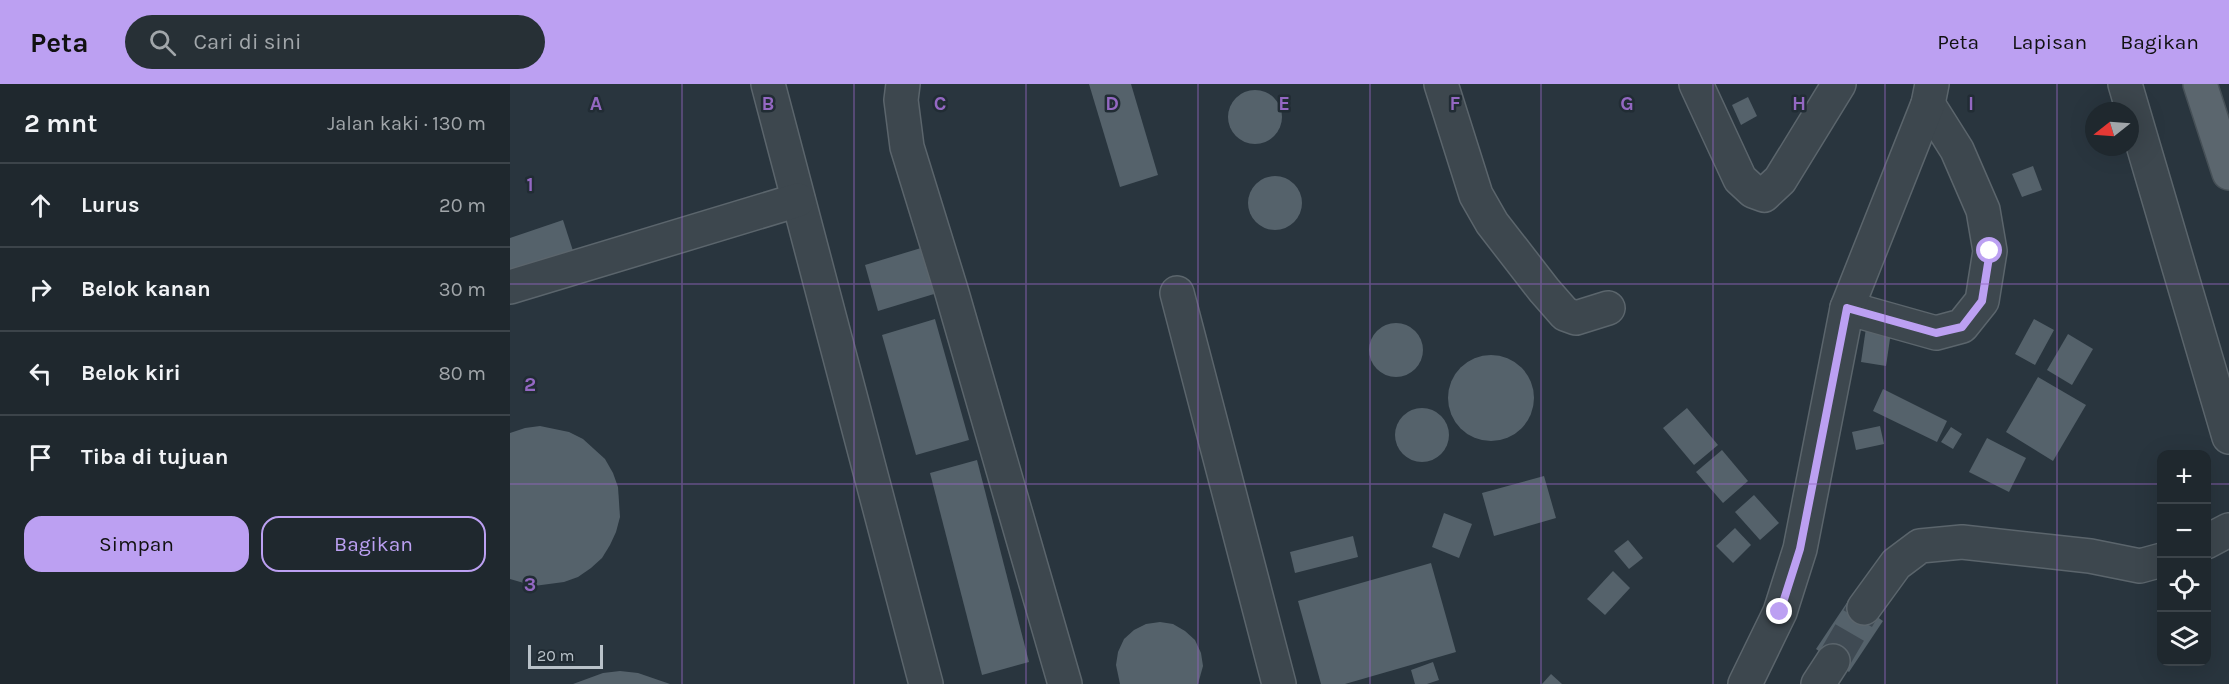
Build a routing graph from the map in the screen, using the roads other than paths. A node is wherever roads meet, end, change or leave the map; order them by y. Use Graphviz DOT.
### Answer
graph roads {
  1 [pos="768,84"];
  2 [pos="903,84"];
  3 [pos="1441,84"];
  4 [pos="1696,84"];
  5 [pos="1839,84"];
  6 [pos="2125,84"];
  7 [pos="2200,84"];
  8 [pos="1930,94"];
  9 [pos="2229,173"];
  10 [pos="798,200"];
  11 [pos="510,287"];
  12 [pos="1177,293"];
  13 [pos="1608,308"];
  14 [pos="1847,308"];
  15 [pos="2229,437"];
  16 [pos="2229,530"];
  17 [pos="2211,539"];
  18 [pos="2157,561"];
  19 [pos="1864,608"];
  20 [pos="926,684"];
  21 [pos="1065,684"];
  22 [pos="1279,684"];
  23 [pos="1745,684"];
  1 -- 10 [label="lane"];
  2 -- 21 [label="lane"];
  3 -- 13 [label="lane"];
  4 -- 5 [label="lane"];
  6 -- 15 [label="lane"];
  7 -- 9 [label="main road"];
  8 -- 14 [label="lane"];
  8 -- 14 [label="lane"];
  10 -- 11 [label="lane"];
  10 -- 20 [label="lane"];
  12 -- 22 [label="lane"];
  14 -- 23 [label="lane"];
  16 -- 17 [label="lane"];
  18 -- 19 [label="lane"];
}
